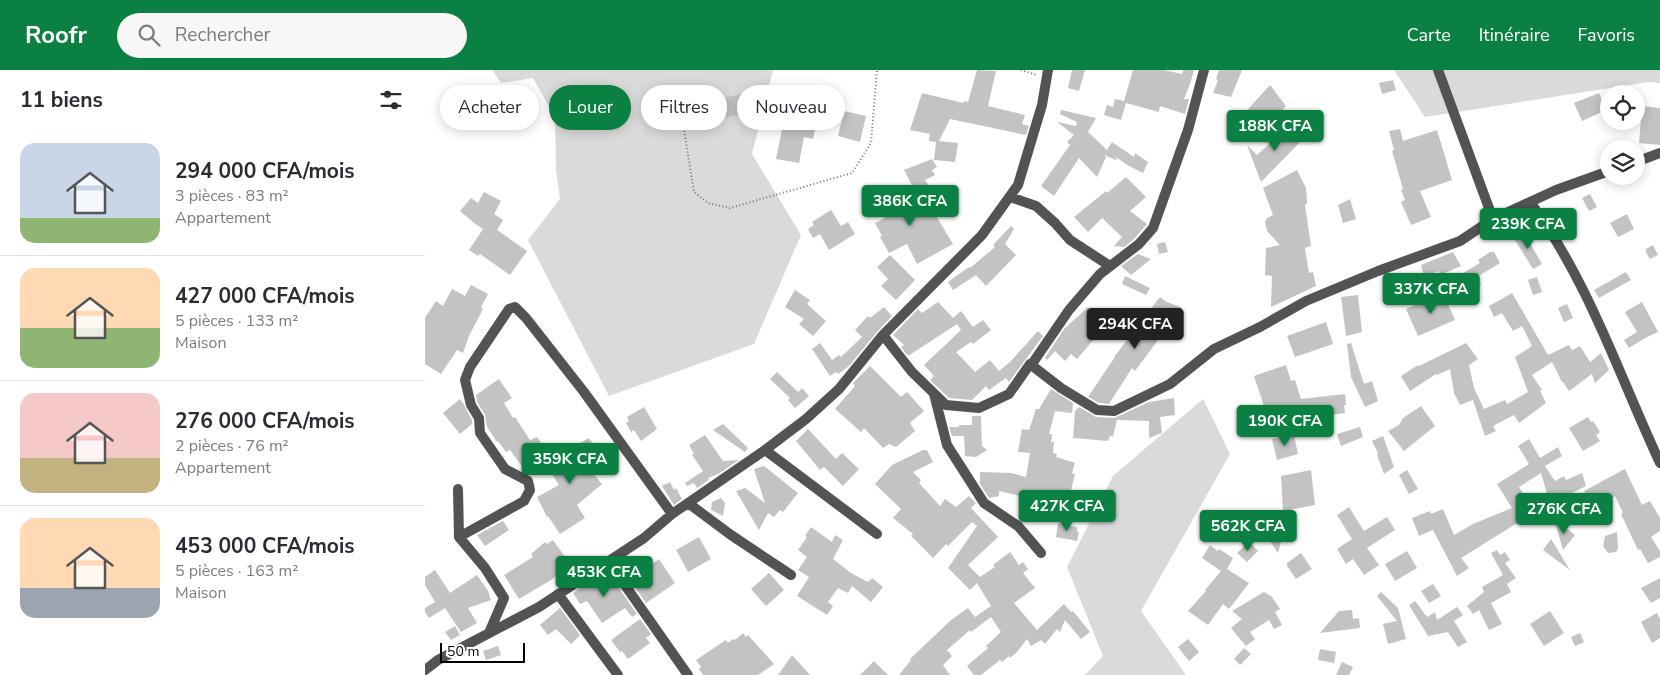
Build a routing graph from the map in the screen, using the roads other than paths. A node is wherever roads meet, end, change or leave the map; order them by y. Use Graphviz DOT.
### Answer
graph roads {
  1 [pos="1204,70"];
  2 [pos="1438,70"];
  3 [pos="1047,74"];
  4 [pos="1660,154"];
  5 [pos="1645,159"];
  6 [pos="1600,175"];
  7 [pos="1010,197"];
  8 [pos="1529,202"];
  9 [pos="1493,219"];
  10 [pos="1110,266"];
  11 [pos="883,335"];
  12 [pos="1030,364"];
  13 [pos="934,393"];
  14 [pos="765,450"];
  15 [pos="1660,463"];
  16 [pos="458,489"];
  17 [pos="688,503"];
  18 [pos="672,514"];
  19 [pos="877,534"];
  20 [pos="459,536"];
  21 [pos="1041,553"];
  22 [pos="608,561"];
  23 [pos="791,575"];
  24 [pos="557,594"];
  25 [pos="489,633"];
  26 [pos="425,670"];
  27 [pos="618,675"];
  28 [pos="688,675"];
  1 -- 10 [label="street"];
  2 -- 9 [label="street"];
  3 -- 7 [label="street"];
  4 -- 5 [label="street"];
  6 -- 8 [label="street"];
  7 -- 10 [label="street"];
  7 -- 11 [label="street"];
  8 -- 9 [label="street"];
  8 -- 15 [label="street"];
  9 -- 12 [label="street"];
  10 -- 12 [label="street"];
  11 -- 13 [label="street"];
  11 -- 14 [label="street"];
  12 -- 13 [label="street"];
  13 -- 21 [label="street"];
  14 -- 17 [label="street"];
  14 -- 19 [label="street"];
  16 -- 20 [label="street"];
  17 -- 18 [label="street"];
  17 -- 23 [label="street"];
  18 -- 20 [label="street"];
  18 -- 22 [label="street"];
  20 -- 25 [label="street"];
  22 -- 24 [label="street"];
  22 -- 28 [label="street"];
  24 -- 25 [label="street"];
  24 -- 27 [label="street"];
  25 -- 26 [label="street"];
}
